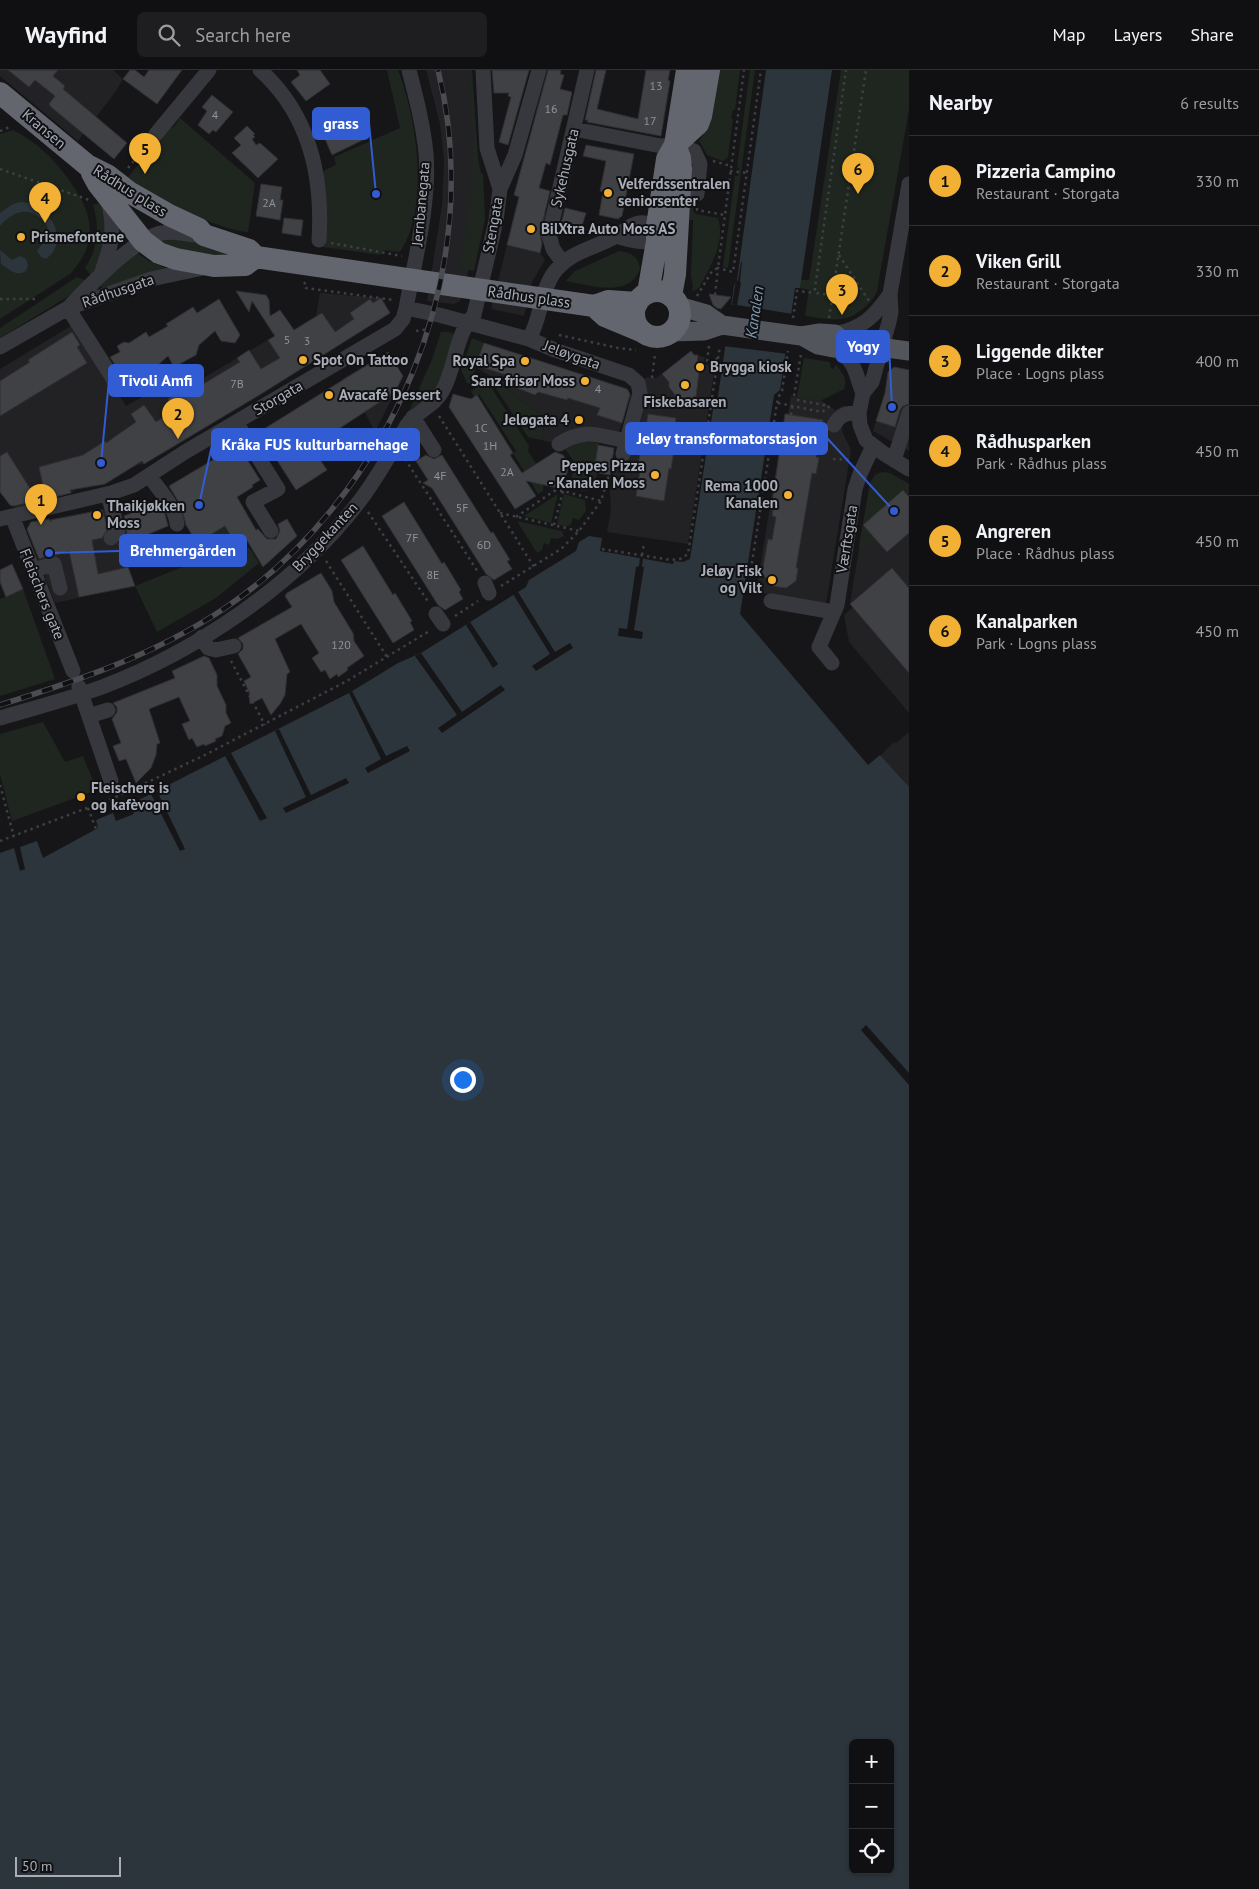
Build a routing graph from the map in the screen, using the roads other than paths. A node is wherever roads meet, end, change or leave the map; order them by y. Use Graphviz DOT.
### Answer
graph roads {
  1 [pos="209,70"];
  2 [pos="260,70"];
  3 [pos="409,70"];
  4 [pos="483,70"];
  5 [pos="539,70"];
  6 [pos="587,70"];
  7 [pos="687,70"];
  8 [pos="709,70"];
  9 [pos="0,93"];
  10 [pos="574,129"];
  11 [pos="156,134"];
  12 [pos="675,145"];
  13 [pos="87,165"];
  14 [pos="500,189"];
  15 [pos="908,193"];
  16 [pos="697,194"];
  17 [pos="96,197"];
  18 [pos="663,234"];
  19 [pos="204,235"];
  20 [pos="319,240"];
  21 [pos="143,241"];
  22 [pos="256,257"];
  23 [pos="563,263"];
  24 [pos="214,266"];
  25 [pos="101,275"];
  26 [pos="890,294"];
  27 [pos="642,298"];
  28 [pos="674,301"];
  29 [pos="401,304"];
  30 [pos="68,308"];
  31 [pos="602,308"];
  32 [pos="467,322"];
  33 [pos="707,330"];
  34 [pos="671,332"];
  35 [pos="529,339"];
  36 [pos="639,341"];
  37 [pos="831,341"];
  38 [pos="0,347"];
  39 [pos="881,347"];
  40 [pos="909,351"];
  41 [pos="119,388"];
  42 [pos="863,393"];
  43 [pos="859,413"];
  44 [pos="909,413"];
  45 [pos="413,417"];
  46 [pos="236,422"];
  47 [pos="834,425"];
  48 [pos="559,444"];
  49 [pos="874,446"];
  50 [pos="434,450"];
  51 [pos="894,460"];
  52 [pos="909,469"];
  53 [pos="149,475"];
  54 [pos="108,494"];
  55 [pos="6,517"];
  56 [pos="177,524"];
  57 [pos="271,531"];
  58 [pos="111,538"];
  59 [pos="33,570"];
  60 [pos="60,588"];
  61 [pos="771,601"];
  62 [pos="835,609"];
  63 [pos="202,637"];
  64 [pos="229,648"];
  65 [pos="832,663"];
  66 [pos="74,671"];
  67 [pos="80,690"];
  68 [pos="108,710"];
  69 [pos="89,716"];
  70 [pos="0,718"];
  71 [pos="111,781"];
  1 -- 11 [label="street"];
  2 -- 20 [label="street"];
  3 -- 29 [label="street, Jernbanegata"];
  4 -- 14 [label="street"];
  5 -- 14 [label="street, Stengata"];
  6 -- 10 [label="street, Sykehusgata"];
  7 -- 12 [label="highway"];
  8 -- 12 [label="highway"];
  9 -- 13 [label="highway, Kransen"];
  10 -- 12 [label="street"];
  10 -- 23 [label="street, Sykehusgata"];
  12 -- 16 [label="street"];
  12 -- 18 [label="highway"];
  13 -- 17 [label="highway, Rådhus plass"];
  13 -- 19 [label="highway, Rådhus plass"];
  14 -- 32 [label="street, Stengata"];
  15 -- 26 [label="street"];
  17 -- 21 [label="highway, Rådhus plass"];
  17 -- 25 [label="street, Rådhusgata"];
  18 -- 23 [label="street"];
  18 -- 27 [label="highway"];
  18 -- 28 [label="highway"];
  19 -- 21 [label="street, Rådhusgata"];
  19 -- 22 [label="highway, Rådhus plass"];
  21 -- 24 [label="highway, Rådhus plass"];
  21 -- 25 [label="street, Rådhusgata"];
  22 -- 24 [label="highway, Rådhus plass"];
  22 -- 31 [label="highway, Rådhus plass"];
  23 -- 35 [label="street"];
  24 -- 30 [label="street, Rådhusgata"];
  25 -- 30 [label="street, Rådhusgata"];
  26 -- 37 [label="street"];
  26 -- 39 [label="street"];
  27 -- 28 [label="highway, Rådhus plass"];
  27 -- 31 [label="highway, Rådhus plass"];
  27 -- 36 [label="highway"];
  28 -- 33 [label="main road"];
  28 -- 34 [label="highway"];
  29 -- 32 [label="street, Jeløygata"];
  29 -- 46 [label="street, Storgata"];
  30 -- 38 [label="street"];
  30 -- 41 [label="street"];
  31 -- 36 [label="highway, Rådhus plass"];
  32 -- 35 [label="street, Jeløygata"];
  32 -- 45 [label="street, Bryggekanten"];
  33 -- 34 [label="main road"];
  33 -- 37 [label="main road"];
  34 -- 36 [label="highway, Rådhus plass"];
  35 -- 48 [label="street, Jeløygata"];
  37 -- 39 [label="main road"];
  37 -- 42 [label="street"];
  39 -- 40 [label="main road"];
  39 -- 42 [label="street"];
  42 -- 43 [label="street"];
  43 -- 47 [label="street"];
  43 -- 49 [label="street"];
  44 -- 51 [label="street"];
  45 -- 50 [label="street"];
  45 -- 63 [label="street, Bryggekanten"];
  46 -- 53 [label="street, Storgata"];
  46 -- 57 [label="street"];
  49 -- 51 [label="street"];
  49 -- 62 [label="street, Værftsgata"];
  51 -- 52 [label="street"];
  53 -- 54 [label="street, Storgata"];
  53 -- 56 [label="street"];
  54 -- 55 [label="street, Storgata"];
  54 -- 58 [label="street"];
  55 -- 59 [label="street, Fleischers gate"];
  59 -- 60 [label="street"];
  59 -- 66 [label="street, Fleischers gate"];
  61 -- 62 [label="street"];
  62 -- 65 [label="street, Værftsgata"];
  63 -- 64 [label="street"];
  63 -- 67 [label="street, Bryggekanten"];
  67 -- 69 [label="street"];
  67 -- 70 [label="street, Bryggekanten"];
  68 -- 69 [label="street"];
  69 -- 71 [label="street"];
}
